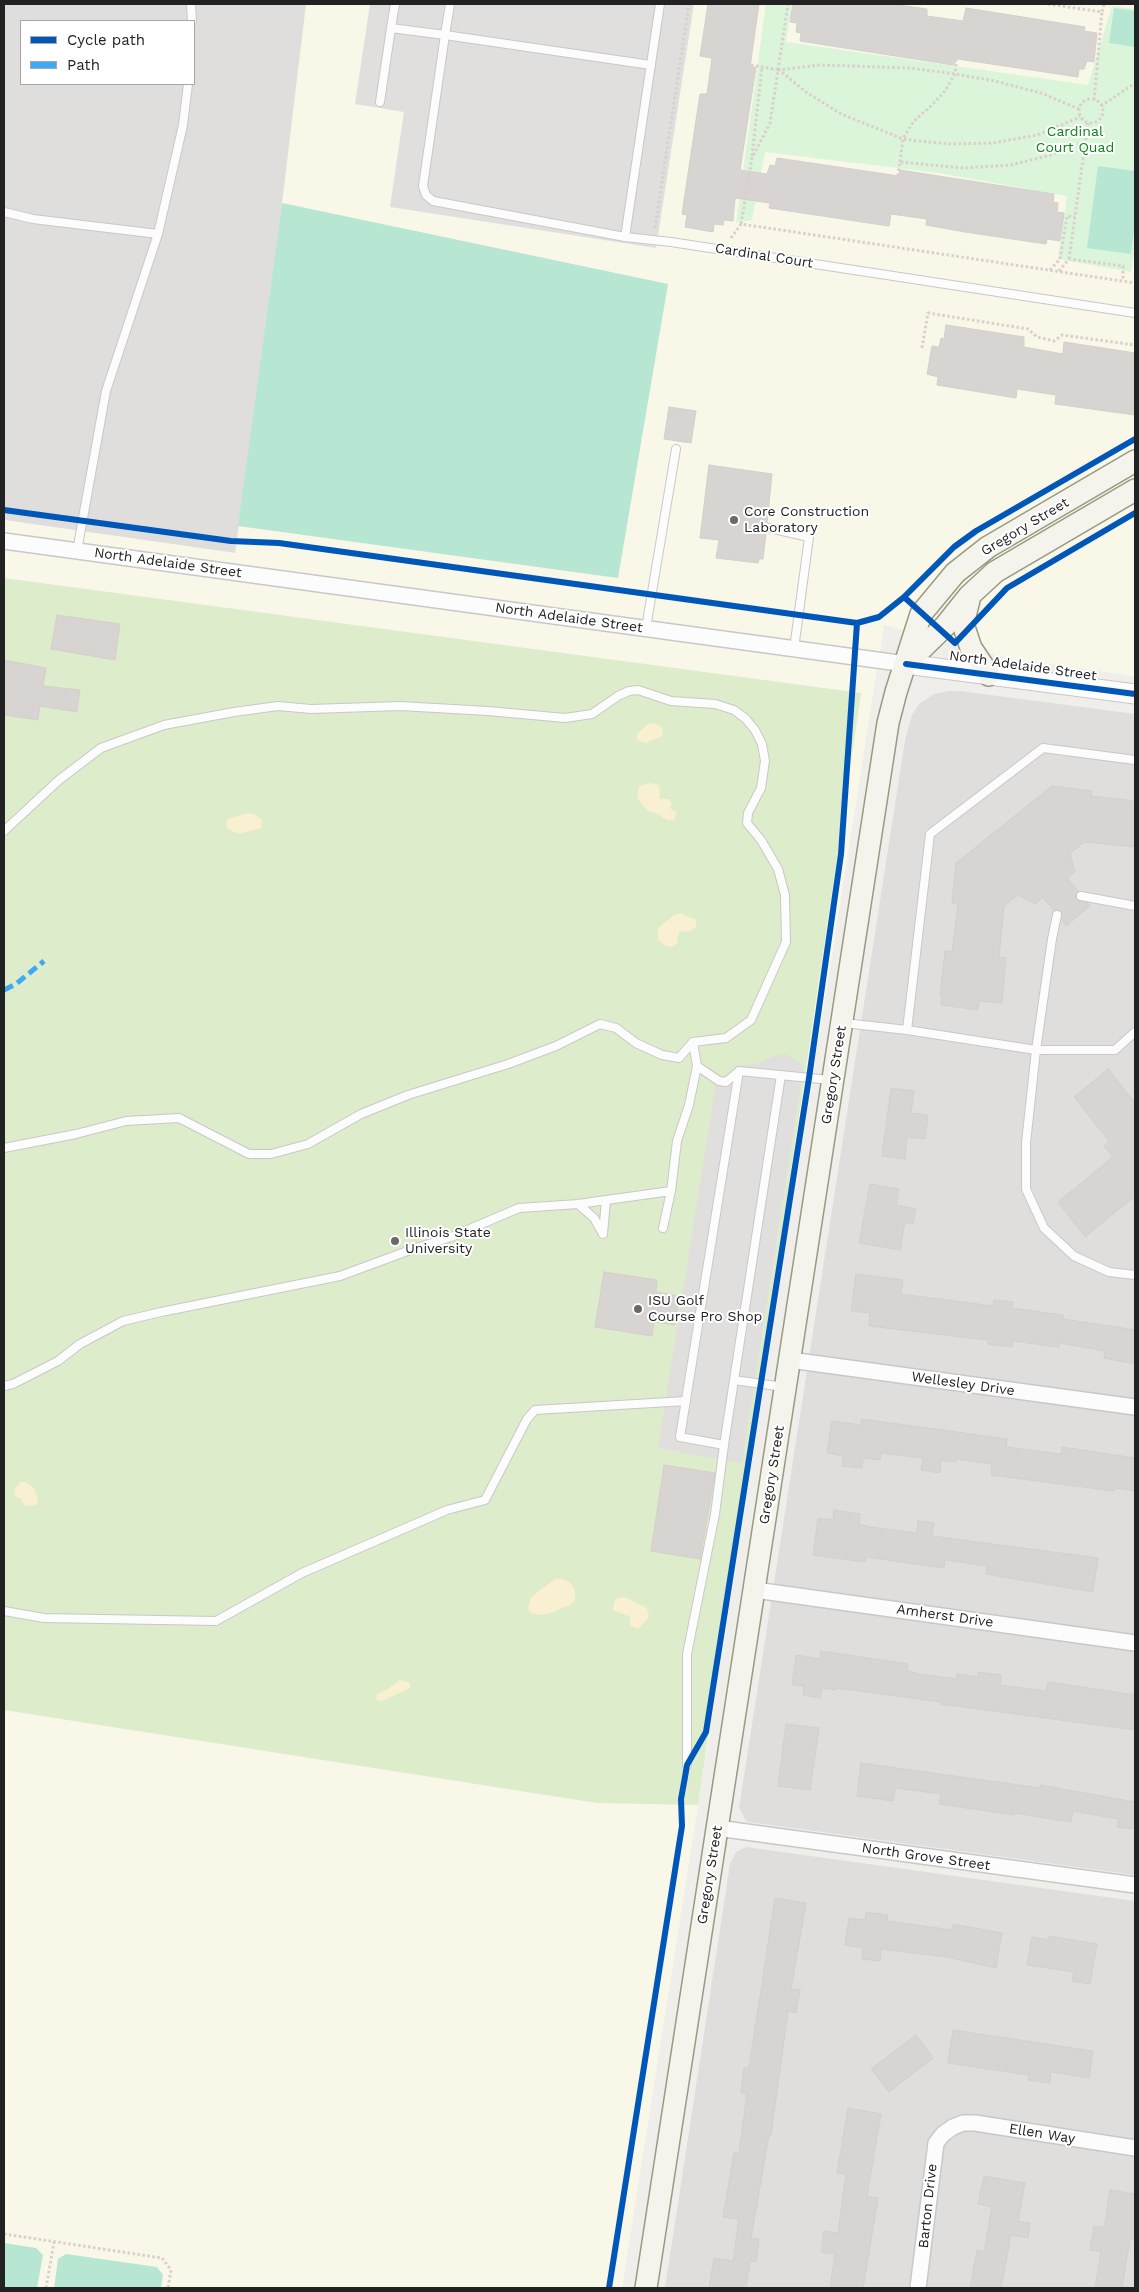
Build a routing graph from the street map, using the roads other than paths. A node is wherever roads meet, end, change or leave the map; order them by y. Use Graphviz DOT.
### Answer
graph roads {
  1 [pos="191,4"];
  2 [pos="395,4"];
  3 [pos="450,4"];
  4 [pos="660,4"];
  5 [pos="192,20"];
  6 [pos="391,28"];
  7 [pos="445,35"];
  8 [pos="651,64"];
  9 [pos="188,85"];
  10 [pos="380,102"];
  11 [pos="4,212"];
  12 [pos="158,234"];
  13 [pos="625,237"];
  14 [pos="1135,313"];
  15 [pos="676,449"];
  16 [pos="1135,461"];
  17 [pos="1135,490"];
  18 [pos="769,528"];
  19 [pos="4,541"];
  20 [pos="77,551"];
  21 [pos="971,595"];
  22 [pos="646,628"];
  23 [pos="794,649"];
  24 [pos="906,664"];
  25 [pos="989,675"];
  26 [pos="1135,694"];
  27 [pos="1135,760"];
  28 [pos="4,831"];
  29 [pos="1082,896"];
  30 [pos="1135,906"];
  31 [pos="1057,915"];
  32 [pos="842,1023"];
  33 [pos="907,1030"];
  34 [pos="1135,1032"];
  35 [pos="693,1042"];
  36 [pos="1036,1050"];
  37 [pos="697,1066"];
  38 [pos="739,1072"];
  39 [pos="781,1075"];
  40 [pos="834,1080"];
  41 [pos="4,1148"];
  42 [pos="671,1191"];
  43 [pos="606,1200"];
  44 [pos="578,1204"];
  45 [pos="663,1228"];
  46 [pos="1135,1275"];
  47 [pos="790,1360"];
  48 [pos="734,1380"];
  49 [pos="4,1386"];
  50 [pos="786,1388"];
  51 [pos="686,1401"];
  52 [pos="1135,1407"];
  53 [pos="724,1446"];
  54 [pos="754,1590"];
  55 [pos="4,1611"];
  56 [pos="1135,1643"];
  57 [pos="687,1765"];
  58 [pos="718,1828"];
  59 [pos="1135,1886"];
  60 [pos="949,2129"];
  61 [pos="1135,2148"];
  62 [pos="646,2288"];
  63 [pos="918,2288"];
  1 -- 5 [label="lane"];
  2 -- 6 [label="lane"];
  3 -- 7 [label="lane, Cardinal Court"];
  4 -- 8 [label="lane"];
  6 -- 7 [label="lane"];
  6 -- 10 [label="lane"];
  7 -- 8 [label="lane"];
  7 -- 13 [label="lane, Cardinal Court"];
  8 -- 13 [label="lane"];
  9 -- 12 [label="lane"];
  11 -- 12 [label="lane"];
  12 -- 20 [label="lane"];
  13 -- 14 [label="lane, Cardinal Court"];
  15 -- 22 [label="lane"];
  16 -- 24 [label="main road, Gregory Street"];
  17 -- 21 [label="main road, Gregory Street"];
  18 -- 23 [label="lane"];
  19 -- 20 [label="street, North Adelaide Street"];
  20 -- 22 [label="street, North Adelaide Street"];
  21 -- 24 [label="main road, Gregory Street"];
  21 -- 25 [label="main road"];
  22 -- 23 [label="street, North Adelaide Street"];
  23 -- 24 [label="street, North Adelaide Street"];
  24 -- 25 [label="street, North Adelaide Street"];
  24 -- 32 [label="main road, Gregory Street"];
  25 -- 26 [label="street, North Adelaide Street"];
  27 -- 33 [label="lane"];
  28 -- 35 [label="lane"];
  29 -- 30 [label="lane"];
  31 -- 36 [label="lane"];
  32 -- 33 [label="lane"];
  32 -- 40 [label="main road, Gregory Street"];
  33 -- 36 [label="lane"];
  34 -- 36 [label="lane"];
  35 -- 37 [label="lane"];
  35 -- 41 [label="lane"];
  36 -- 46 [label="lane"];
  37 -- 38 [label="lane"];
  37 -- 42 [label="lane"];
  38 -- 39 [label="lane"];
  38 -- 51 [label="lane"];
  39 -- 40 [label="lane"];
  39 -- 48 [label="lane"];
  40 -- 47 [label="main road, Gregory Street"];
  42 -- 43 [label="lane"];
  42 -- 45 [label="lane"];
  43 -- 44 [label="lane"];
  43 -- 44 [label="lane"];
  44 -- 49 [label="lane"];
  47 -- 50 [label="main road, Gregory Street"];
  47 -- 52 [label="street, Wellesley Drive"];
  48 -- 50 [label="lane"];
  48 -- 53 [label="lane"];
  50 -- 54 [label="main road, Gregory Street"];
  51 -- 53 [label="lane"];
  51 -- 55 [label="lane"];
  53 -- 57 [label="lane"];
  54 -- 56 [label="street, Amherst Drive"];
  54 -- 58 [label="main road, Gregory Street"];
  58 -- 59 [label="street, North Grove Street"];
  58 -- 62 [label="main road, Gregory Street"];
  60 -- 61 [label="street, Ellen Way"];
  60 -- 63 [label="street, Barton Drive"];
}
